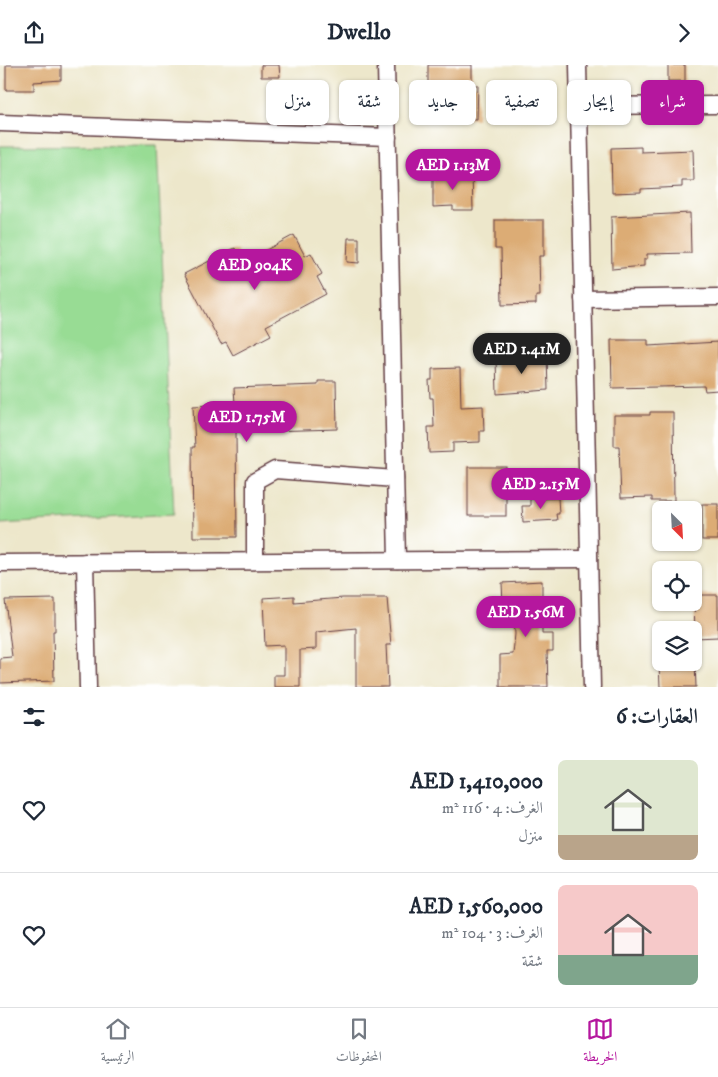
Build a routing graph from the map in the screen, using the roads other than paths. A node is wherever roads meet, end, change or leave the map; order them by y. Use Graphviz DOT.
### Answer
graph roads {
  1 [pos="386,65"];
  2 [pos="578,65"];
  3 [pos="578,80"];
  4 [pos="718,105"];
  5 [pos="631,106"];
  6 [pos="0,123"];
  7 [pos="579,125"];
  8 [pos="388,137"];
  9 [pos="718,297"];
  10 [pos="583,299"];
  11 [pos="395,479"];
  12 [pos="589,559"];
  13 [pos="256,560"];
  14 [pos="397,560"];
  15 [pos="85,562"];
  16 [pos="0,563"];
  17 [pos="88,687"];
  18 [pos="592,687"];
  1 -- 8 [label="street"];
  2 -- 3 [label="street"];
  4 -- 5 [label="street"];
  6 -- 8 [label="street"];
  7 -- 10 [label="street"];
  8 -- 11 [label="street"];
  9 -- 10 [label="street"];
  10 -- 12 [label="street"];
  11 -- 13 [label="street"];
  11 -- 14 [label="street"];
  12 -- 14 [label="street"];
  12 -- 18 [label="street"];
  13 -- 14 [label="street"];
  13 -- 15 [label="street"];
  15 -- 16 [label="street"];
  15 -- 17 [label="street"];
}
